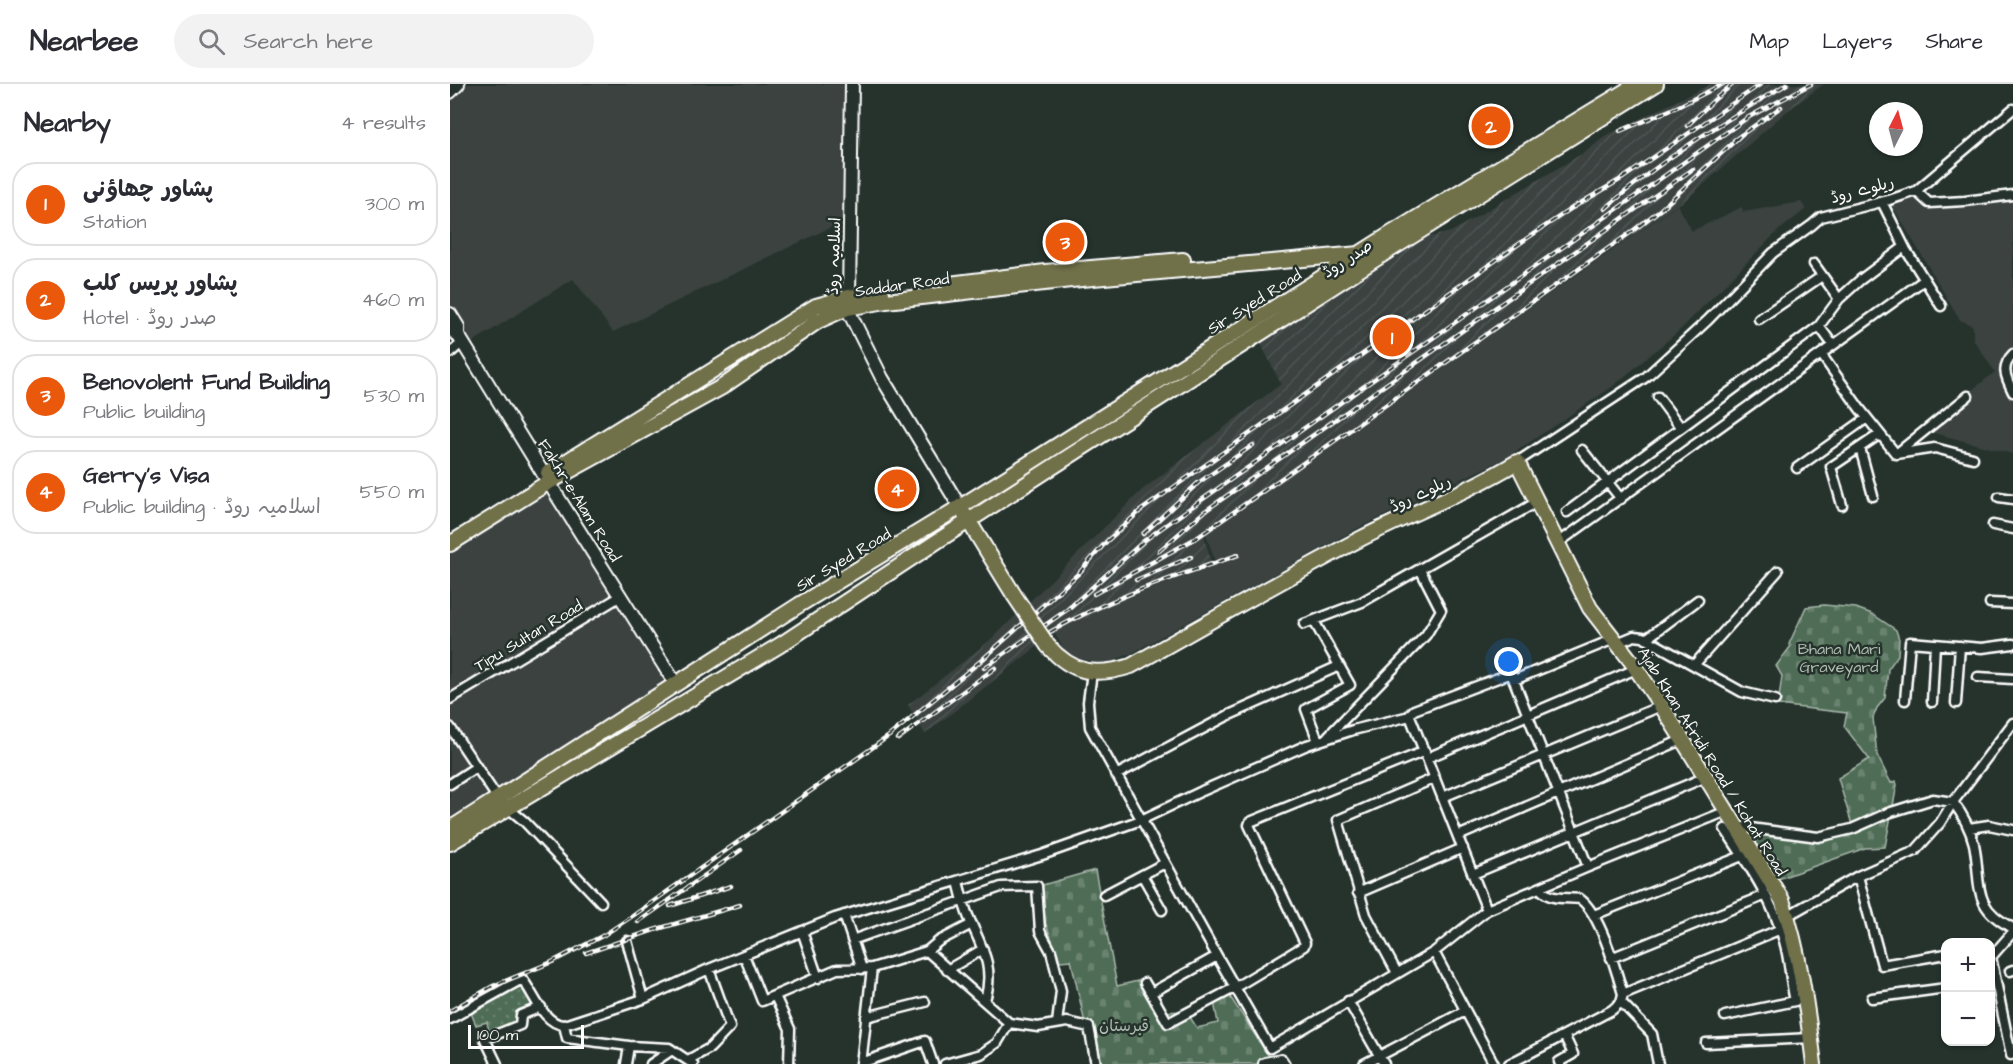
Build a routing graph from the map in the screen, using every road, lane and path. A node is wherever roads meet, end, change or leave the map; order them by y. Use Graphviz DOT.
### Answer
graph roads {
  1 [pos="458,84"];
  2 [pos="852,84"];
  3 [pos="1637,84"];
  4 [pos="1656,84"];
  5 [pos="450,92"];
  6 [pos="2013,109"];
  7 [pos="1916,191"];
  8 [pos="2013,195"];
  9 [pos="1882,202"];
  10 [pos="1905,247"];
  11 [pos="1381,248"];
  12 [pos="1295,254"];
  13 [pos="1360,254"];
  14 [pos="1814,264"];
  15 [pos="1822,276"];
  16 [pos="1924,280"];
  17 [pos="1839,299"];
  18 [pos="848,303"];
  19 [pos="1941,306"];
  20 [pos="450,314"];
  21 [pos="1759,319"];
  22 [pos="1819,326"];
  23 [pos="457,336"];
  24 [pos="1833,345"];
  25 [pos="450,353"];
  26 [pos="1821,354"];
  27 [pos="2013,354"];
  28 [pos="2013,392"];
  29 [pos="1968,396"];
  30 [pos="1658,398"];
  31 [pos="1867,418"];
  32 [pos="1681,428"];
  33 [pos="1880,434"];
  34 [pos="1860,448"];
  35 [pos="1582,450"];
  36 [pos="1896,454"];
  37 [pos="1973,458"];
  38 [pos="1517,462"];
  39 [pos="1797,468"];
  40 [pos="547,479"];
  41 [pos="1608,482"];
  42 [pos="1873,496"];
  43 [pos="1998,497"];
  44 [pos="1621,499"];
  45 [pos="2013,499"];
  46 [pos="1537,502"];
  47 [pos="1842,505"];
  48 [pos="960,507"];
  49 [pos="1567,512"];
  50 [pos="968,521"];
  51 [pos="1993,525"];
  52 [pos="2013,529"];
  53 [pos="450,534"];
  54 [pos="1558,543"];
  55 [pos="450,544"];
  56 [pos="1420,569"];
  57 [pos="1778,571"];
  58 [pos="621,596"];
  59 [pos="1698,600"];
  60 [pos="1990,603"];
  61 [pos="2013,604"];
  62 [pos="1314,621"];
  63 [pos="1304,624"];
  64 [pos="1646,639"];
  65 [pos="1616,641"];
  66 [pos="1935,644"];
  67 [pos="2013,644"];
  68 [pos="1960,646"];
  69 [pos="1694,665"];
  70 [pos="1339,666"];
  71 [pos="1636,669"];
  72 [pos="1092,672"];
  73 [pos="1978,677"];
  74 [pos="2013,679"];
  75 [pos="1514,680"];
  76 [pos="675,682"];
  77 [pos="450,699"];
  78 [pos="1775,700"];
  79 [pos="1905,700"];
  80 [pos="1932,702"];
  81 [pos="1956,704"];
  82 [pos="1661,706"];
  83 [pos="1528,715"];
  84 [pos="1410,716"];
  85 [pos="2013,723"];
  86 [pos="450,727"];
  87 [pos="1322,740"];
  88 [pos="1682,740"];
  89 [pos="1426,755"];
  90 [pos="1543,755"];
  91 [pos="476,767"];
  92 [pos="1116,775"];
  93 [pos="1706,777"];
  94 [pos="1435,778"];
  95 [pos="450,784"];
  96 [pos="1558,793"];
  97 [pos="1443,797"];
  98 [pos="1953,802"];
  99 [pos="503,804"];
  100 [pos="1727,811"];
  101 [pos="1141,820"];
  102 [pos="1730,828"];
  103 [pos="1969,828"];
  104 [pos="450,830"];
  105 [pos="2013,830"];
  106 [pos="1574,832"];
  107 [pos="1458,836"];
  108 [pos="450,843"];
  109 [pos="1463,848"];
  110 [pos="1742,856"];
  111 [pos="1165,863"];
  112 [pos="1588,867"];
  113 [pos="1473,874"];
  114 [pos="1142,875"];
  115 [pos="1858,876"];
  116 [pos="958,881"];
  117 [pos="1540,888"];
  118 [pos="1358,893"];
  119 [pos="1104,895"];
  120 [pos="1766,895"];
  121 [pos="963,900"];
  122 [pos="601,902"];
  123 [pos="1162,910"];
  124 [pos="1487,910"];
  125 [pos="844,915"];
  126 [pos="1594,915"];
  127 [pos="1787,916"];
  128 [pos="972,924"];
  129 [pos="1781,929"];
  130 [pos="2013,930"];
  131 [pos="802,932"];
  132 [pos="852,940"];
  133 [pos="627,941"];
  134 [pos="1995,947"];
  135 [pos="983,949"];
  136 [pos="927,951"];
  137 [pos="1434,952"];
  138 [pos="744,955"];
  139 [pos="1941,955"];
  140 [pos="1216,956"];
  141 [pos="1611,958"];
  142 [pos="709,969"];
  143 [pos="867,969"];
  144 [pos="947,970"];
  145 [pos="1397,973"];
  146 [pos="818,978"];
  147 [pos="1145,983"];
  148 [pos="1234,988"];
  149 [pos="1941,989"];
  150 [pos="1995,989"];
  151 [pos="1151,993"];
  152 [pos="775,996"];
  153 [pos="1622,998"];
  154 [pos="1872,998"];
  155 [pos="643,999"];
  156 [pos="985,1000"];
  157 [pos="1348,1001"];
  158 [pos="925,1002"];
  159 [pos="541,1007"];
  160 [pos="1465,1011"];
  161 [pos="1725,1016"];
  162 [pos="866,1017"];
  163 [pos="450,1019"];
  164 [pos="1009,1023"];
  165 [pos="1057,1023"];
  166 [pos="564,1025"];
  167 [pos="1564,1035"];
  168 [pos="1811,1038"];
  169 [pos="1706,1043"];
  170 [pos="630,1046"];
  171 [pos="672,1050"];
  172 [pos="1379,1055"];
  173 [pos="2011,1055"];
  174 [pos="690,1062"];
  175 [pos="1282,1062"];
  176 [pos="497,1064"];
  177 [pos="626,1064"];
  178 [pos="651,1064"];
  179 [pos="789,1064"];
  180 [pos="861,1064"];
  181 [pos="933,1064"];
  182 [pos="945,1064"];
  183 [pos="1096,1064"];
  184 [pos="1265,1064"];
  185 [pos="1364,1064"];
  186 [pos="1384,1064"];
  187 [pos="1494,1064"];
  188 [pos="1509,1064"];
  189 [pos="1560,1064"];
  190 [pos="1658,1064"];
  191 [pos="1809,1064"];
  192 [pos="1814,1064"];
  1 -- 5 [label="street"];
  2 -- 18 [label="street, اسلامیہ روڈ"];
  3 -- 11 [label="main road, صدر روڈ"];
  4 -- 11 [label="main road, صدر روڈ"];
  6 -- 7 [label="street"];
  7 -- 8 [label="street"];
  7 -- 9 [label="street, ریلوے روڈ"];
  9 -- 10 [label="street"];
  9 -- 38 [label="street, ریلوے روڈ"];
  10 -- 16 [label="street"];
  10 -- 17 [label="street"];
  11 -- 12 [label="main road, Saddar Road"];
  11 -- 13 [label="main road, Saddar Road"];
  11 -- 50 [label="main road, صدر روڈ"];
  12 -- 13 [label="main road, Saddar Road"];
  12 -- 18 [label="main road, Saddar Road"];
  13 -- 48 [label="main road, Sir Syed Road"];
  14 -- 15 [label="street"];
  15 -- 17 [label="street"];
  15 -- 21 [label="street"];
  16 -- 19 [label="street"];
  16 -- 24 [label="street"];
  17 -- 22 [label="street"];
  18 -- 40 [label="main road, Saddar Road"];
  18 -- 48 [label="street, اسلامیہ روڈ"];
  20 -- 23 [label="street, Fakhr-e-Alam Road"];
  22 -- 24 [label="street"];
  22 -- 32 [label="street"];
  23 -- 25 [label="street"];
  23 -- 40 [label="street, Fakhr-e-Alam Road"];
  24 -- 26 [label="street"];
  26 -- 31 [label="street"];
  26 -- 44 [label="street"];
  27 -- 28 [label="street"];
  29 -- 36 [label="street"];
  30 -- 32 [label="street"];
  31 -- 33 [label="street"];
  31 -- 39 [label="street"];
  32 -- 41 [label="street"];
  33 -- 34 [label="street"];
  33 -- 36 [label="street"];
  34 -- 42 [label="street"];
  34 -- 47 [label="street"];
  35 -- 41 [label="street"];
  36 -- 37 [label="street"];
  38 -- 46 [label="main road, Ajab Khan Afridi Road / Kohat Road"];
  38 -- 72 [label="main road, ریلوے روڈ"];
  40 -- 53 [label="main road, Saddar Road"];
  40 -- 55 [label="main road, Saddar Road"];
  40 -- 58 [label="street, Fakhr-e-Alam Road"];
  41 -- 44 [label="street"];
  41 -- 49 [label="street"];
  43 -- 45 [label="street"];
  44 -- 54 [label="street"];
  46 -- 54 [label="main road, Ajab Khan Afridi Road / Kohat Road"];
  46 -- 56 [label="street"];
  48 -- 50 [label="main road, ریلوے روڈ"];
  48 -- 76 [label="main road, Sir Syed Road"];
  50 -- 72 [label="main road, ریلوے روڈ, bridge"];
  50 -- 99 [label="main road, صدر روڈ"];
  51 -- 52 [label="street"];
  54 -- 65 [label="main road, Ajab Khan Afridi Road / Kohat Road"];
  56 -- 62 [label="street"];
  56 -- 87 [label="street"];
  57 -- 69 [label="street"];
  58 -- 76 [label="street, Fakhr-e-Alam Road"];
  58 -- 77 [label="street, Tipu Sultan Road"];
  59 -- 64 [label="street"];
  60 -- 61 [label="street"];
  62 -- 63 [label="street"];
  62 -- 70 [label="street"];
  64 -- 65 [label="street"];
  64 -- 69 [label="street"];
  65 -- 71 [label="main road, Ajab Khan Afridi Road / Kohat Road"];
  65 -- 75 [label="street"];
  66 -- 68 [label="street"];
  66 -- 79 [label="street"];
  66 -- 80 [label="street"];
  67 -- 68 [label="street"];
  68 -- 81 [label="street"];
  69 -- 78 [label="street"];
  70 -- 87 [label="street"];
  70 -- 92 [label="street"];
  71 -- 82 [label="main road, Ajab Khan Afridi Road / Kohat Road"];
  71 -- 83 [label="street"];
  72 -- 92 [label="street"];
  73 -- 74 [label="street"];
  75 -- 83 [label="street"];
  75 -- 84 [label="street"];
  76 -- 99 [label="main road, Sir Syed Road"];
  82 -- 88 [label="main road, Ajab Khan Afridi Road / Kohat Road"];
  82 -- 90 [label="street"];
  83 -- 89 [label="street"];
  83 -- 90 [label="street"];
  84 -- 87 [label="street"];
  84 -- 89 [label="street"];
  85 -- 98 [label="street"];
  86 -- 91 [label="street"];
  87 -- 101 [label="street"];
  88 -- 93 [label="main road, Ajab Khan Afridi Road / Kohat Road"];
  88 -- 96 [label="street"];
  89 -- 94 [label="street"];
  89 -- 148 [label="street"];
  90 -- 96 [label="street"];
  90 -- 97 [label="street"];
  91 -- 95 [label="street"];
  91 -- 99 [label="street"];
  92 -- 101 [label="street"];
  93 -- 100 [label="main road, Ajab Khan Afridi Road / Kohat Road"];
  93 -- 106 [label="street"];
  94 -- 97 [label="street"];
  94 -- 118 [label="street"];
  96 -- 106 [label="street"];
  96 -- 107 [label="street"];
  97 -- 107 [label="street"];
  98 -- 102 [label="street"];
  98 -- 103 [label="street"];
  98 -- 115 [label="street"];
  99 -- 104 [label="main road, Sir Syed Road"];
  99 -- 108 [label="main road, Sir Syed Road"];
  99 -- 122 [label="street"];
  100 -- 102 [label="main road, Ajab Khan Afridi Road / Kohat Road"];
  100 -- 112 [label="street"];
  101 -- 111 [label="street"];
  101 -- 116 [label="street"];
  102 -- 110 [label="street"];
  102 -- 127 [label="main road, Ajab Khan Afridi Road / Kohat Road"];
  103 -- 105 [label="street"];
  103 -- 130 [label="street"];
  106 -- 112 [label="street"];
  106 -- 113 [label="street"];
  107 -- 109 [label="street"];
  109 -- 113 [label="street"];
  109 -- 118 [label="street"];
  110 -- 120 [label="street"];
  110 -- 126 [label="street"];
  111 -- 114 [label="street"];
  111 -- 140 [label="street"];
  112 -- 117 [label="street"];
  113 -- 124 [label="street"];
  114 -- 119 [label="street"];
  114 -- 123 [label="street"];
  115 -- 127 [label="street"];
  115 -- 139 [label="street"];
  116 -- 121 [label="street"];
  116 -- 125 [label="street"];
  117 -- 124 [label="street"];
  117 -- 126 [label="street"];
  118 -- 145 [label="street"];
  120 -- 129 [label="street"];
  120 -- 141 [label="street"];
  121 -- 128 [label="street"];
  121 -- 132 [label="street"];
  121 -- 165 [label="street"];
  124 -- 137 [label="street"];
  125 -- 131 [label="street"];
  125 -- 132 [label="street"];
  126 -- 141 [label="street"];
  127 -- 168 [label="main road, Ajab Khan Afridi Road / Kohat Road"];
  128 -- 135 [label="street"];
  128 -- 136 [label="street"];
  129 -- 153 [label="street"];
  129 -- 161 [label="street"];
  130 -- 134 [label="street"];
  131 -- 138 [label="street"];
  131 -- 146 [label="street"];
  132 -- 143 [label="street"];
  133 -- 155 [label="street"];
  135 -- 144 [label="street"];
  135 -- 156 [label="street"];
  136 -- 143 [label="street"];
  136 -- 144 [label="street"];
  137 -- 145 [label="street"];
  137 -- 160 [label="street"];
  138 -- 142 [label="street"];
  138 -- 152 [label="street"];
  140 -- 148 [label="street"];
  140 -- 151 [label="street"];
  141 -- 153 [label="street"];
  142 -- 155 [label="street"];
  142 -- 174 [label="street"];
  143 -- 146 [label="street"];
  143 -- 162 [label="street"];
  144 -- 156 [label="street"];
  145 -- 157 [label="street"];
  146 -- 152 [label="street"];
  147 -- 151 [label="street"];
  148 -- 151 [label="street"];
  148 -- 157 [label="street"];
  149 -- 154 [label="street"];
  150 -- 173 [label="street"];
  152 -- 179 [label="street"];
  153 -- 167 [label="street"];
  153 -- 190 [label="street"];
  155 -- 166 [label="street"];
  156 -- 164 [label="street"];
  157 -- 172 [label="street"];
  158 -- 162 [label="street"];
  159 -- 163 [label="street"];
  159 -- 166 [label="street"];
  159 -- 176 [label="street"];
  160 -- 172 [label="street"];
  160 -- 187 [label="street"];
  162 -- 180 [label="street"];
  164 -- 165 [label="street"];
  164 -- 182 [label="street"];
  165 -- 183 [label="street"];
  166 -- 170 [label="street"];
  167 -- 188 [label="street"];
  167 -- 189 [label="street"];
  168 -- 169 [label="street"];
  168 -- 192 [label="main road, Ajab Khan Afridi Road / Kohat Road"];
  170 -- 171 [label="street"];
  170 -- 177 [label="street"];
  171 -- 174 [label="street"];
  171 -- 178 [label="street"];
  172 -- 185 [label="street"];
  172 -- 186 [label="street"];
  175 -- 184 [label="street"];
  180 -- 181 [label="street"];
  191 -- 192 [label="street"];
}
